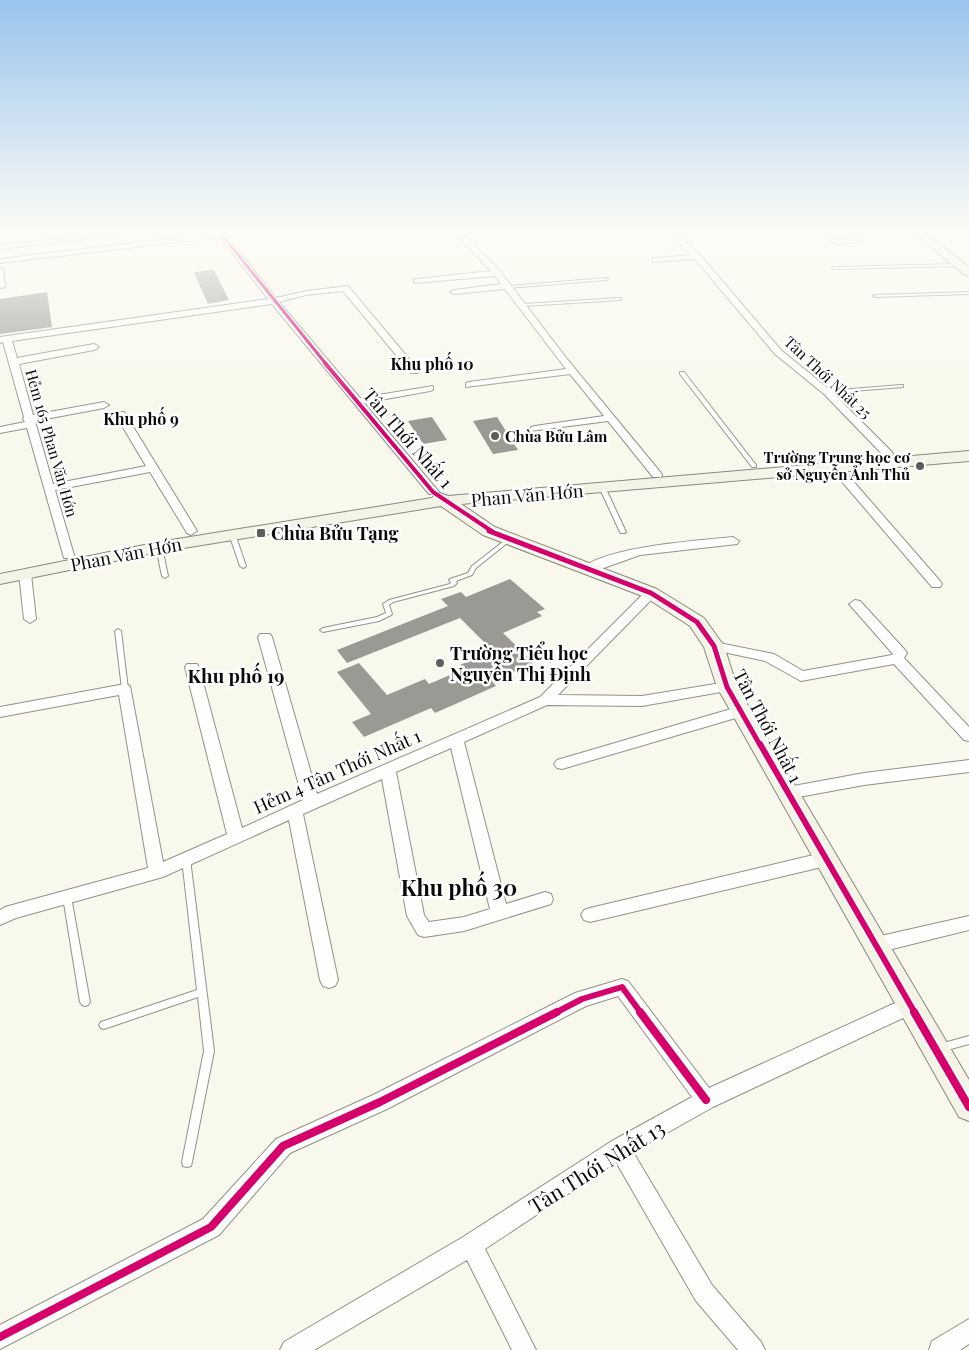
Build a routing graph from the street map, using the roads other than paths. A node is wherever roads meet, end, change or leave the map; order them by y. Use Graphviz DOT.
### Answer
graph roads {
  1 [pos="268,293"];
  2 [pos="306,293"];
  3 [pos="349,293"];
  4 [pos="512,293"];
  5 [pos="727,293"];
  6 [pos="969,293"];
  7 [pos="875,296"];
  8 [pos="620,298"];
  9 [pos="274,301"];
  10 [pos="523,305"];
  11 [pos="3,339"];
  12 [pos="94,347"];
  13 [pos="13,362"];
  14 [pos="414,371"];
  15 [pos="572,371"];
  16 [pos="682,373"];
  17 [pos="469,385"];
  18 [pos="901,386"];
  19 [pos="430,388"];
  20 [pos="827,392"];
  21 [pos="357,401"];
  22 [pos="104,405"];
  23 [pos="120,414"];
  24 [pos="610,418"];
  25 [pos="29,422"];
  26 [pos="0,430"];
  27 [pos="535,430"];
  28 [pos="969,446"];
  29 [pos="888,454"];
  30 [pos="969,456"];
  31 [pos="754,466"];
  32 [pos="153,468"];
  33 [pos="836,468"];
  34 [pos="657,475"];
  35 [pos="50,488"];
  36 [pos="603,488"];
  37 [pos="439,496"];
  38 [pos="191,531"];
  39 [pos="623,532"];
  40 [pos="232,534"];
  41 [pos="509,539"];
  42 [pos="733,541"];
  43 [pos="159,547"];
  44 [pos="68,555"];
  45 [pos="244,566"];
  46 [pos="0,567"];
  47 [pos="587,570"];
  48 [pos="25,574"];
  49 [pos="165,576"];
  50 [pos="0,579"];
  51 [pos="936,584"];
  52 [pos="651,593"];
  53 [pos="855,604"];
  54 [pos="30,619"];
  55 [pos="323,630"];
  56 [pos="118,632"];
  57 [pos="265,637"];
  58 [pos="714,646"];
  59 [pos="897,659"];
  60 [pos="192,667"];
  61 [pos="727,687"];
  62 [pos="125,689"];
  63 [pos="545,700"];
  64 [pos="741,711"];
  65 [pos="0,712"];
  66 [pos="969,736"];
  67 [pos="456,739"];
  68 [pos="562,764"];
  69 [pos="969,766"];
  70 [pos="388,770"];
  71 [pos="788,793"];
  72 [pos="312,803"];
  73 [pos="295,811"];
  74 [pos="236,837"];
  75 [pos="826,858"];
  76 [pos="186,859"];
  77 [pos="157,872"];
  78 [pos="66,897"];
  79 [pos="545,898"];
  80 [pos="500,913"];
  81 [pos="590,915"];
  82 [pos="0,918"];
  83 [pos="969,923"];
  84 [pos="876,946"];
  85 [pos="329,980"];
  86 [pos="202,992"];
  87 [pos="85,1002"];
  88 [pos="911,1006"];
  89 [pos="104,1025"];
  90 [pos="969,1040"];
  91 [pos="936,1049"];
  92 [pos="706,1100"];
  93 [pos="969,1107"];
  94 [pos="619,1148"];
  95 [pos="188,1162"];
  96 [pos="471,1245"];
  97 [pos="969,1331"];
  98 [pos="0,1337"];
  99 [pos="940,1349"];
  100 [pos="292,1350"];
  101 [pos="524,1350"];
  102 [pos="753,1350"];
  1 -- 9 [label="street, Tân Thới Nhất 1"];
  2 -- 9 [label="street"];
  3 -- 14 [label="street"];
  4 -- 10 [label="street"];
  5 -- 20 [label="street, Tân Thới Nhất 25"];
  6 -- 7 [label="lane"];
  8 -- 10 [label="lane"];
  9 -- 11 [label="street"];
  9 -- 21 [label="street, Tân Thới Nhất 1"];
  10 -- 15 [label="street"];
  11 -- 13 [label="street, Hẻm 165 Phan Văn Hớn"];
  12 -- 13 [label="street"];
  13 -- 25 [label="street, Hẻm 165 Phan Văn Hớn"];
  15 -- 17 [label="street"];
  15 -- 24 [label="street"];
  16 -- 31 [label="lane"];
  18 -- 20 [label="lane"];
  19 -- 21 [label="street"];
  20 -- 29 [label="street, Tân Thới Nhất 25"];
  21 -- 37 [label="street, Tân Thới Nhất 1"];
  22 -- 25 [label="street"];
  23 -- 32 [label="street"];
  24 -- 27 [label="street"];
  24 -- 34 [label="street"];
  25 -- 26 [label="street"];
  25 -- 35 [label="street, Hẻm 165 Phan Văn Hớn"];
  28 -- 29 [label="main road, Phan Văn Hớn"];
  29 -- 31 [label="main road, Phan Văn Hớn"];
  30 -- 33 [label="main road, Phan Văn Hớn"];
  31 -- 34 [label="main road, Phan Văn Hớn"];
  32 -- 35 [label="street"];
  32 -- 38 [label="street"];
  33 -- 36 [label="main road, Phan Văn Hớn"];
  33 -- 51 [label="street"];
  34 -- 37 [label="main road, Phan Văn Hớn"];
  35 -- 44 [label="street, Hẻm 165 Phan Văn Hớn"];
  36 -- 37 [label="main road, Phan Văn Hớn"];
  36 -- 39 [label="lane"];
  37 -- 38 [label="main road, Phan Văn Hớn"];
  37 -- 40 [label="main road, Phan Văn Hớn"];
  37 -- 41 [label="main road, Tân Thới Nhất 1"];
  38 -- 44 [label="main road, Phan Văn Hớn"];
  40 -- 43 [label="main road, Phan Văn Hớn"];
  40 -- 45 [label="lane"];
  41 -- 47 [label="main road, Tân Thới Nhất 1"];
  41 -- 55 [label="lane"];
  42 -- 47 [label="street"];
  43 -- 48 [label="main road, Phan Văn Hớn"];
  43 -- 49 [label="lane"];
  44 -- 46 [label="main road, Phan Văn Hớn"];
  47 -- 52 [label="main road, Tân Thới Nhất 1"];
  48 -- 50 [label="main road, Phan Văn Hớn"];
  48 -- 54 [label="street"];
  52 -- 58 [label="main road, Tân Thới Nhất 1"];
  52 -- 63 [label="street, Hẻm 4 Tân Thới Nhất 1"];
  53 -- 59 [label="street"];
  56 -- 62 [label="lane"];
  57 -- 72 [label="street"];
  58 -- 59 [label="street"];
  58 -- 61 [label="main road, Tân Thới Nhất 1"];
  59 -- 66 [label="street"];
  60 -- 74 [label="street"];
  61 -- 63 [label="street"];
  61 -- 64 [label="main road, Tân Thới Nhất 1"];
  62 -- 65 [label="street"];
  62 -- 77 [label="street"];
  63 -- 67 [label="street, Hẻm 4 Tân Thới Nhất 1"];
  64 -- 68 [label="street"];
  64 -- 71 [label="main road, Tân Thới Nhất 1"];
  67 -- 70 [label="street, Hẻm 4 Tân Thới Nhất 1"];
  67 -- 80 [label="street"];
  69 -- 71 [label="street"];
  70 -- 72 [label="street, Hẻm 4 Tân Thới Nhất 1"];
  70 -- 80 [label="street"];
  71 -- 75 [label="main road, Tân Thới Nhất 1"];
  72 -- 73 [label="street, Hẻm 4 Tân Thới Nhất 1"];
  73 -- 74 [label="street, Hẻm 4 Tân Thới Nhất 1"];
  73 -- 85 [label="street"];
  74 -- 76 [label="street, Hẻm 4 Tân Thới Nhất 1"];
  75 -- 81 [label="street"];
  75 -- 84 [label="main road, Tân Thới Nhất 1"];
  76 -- 77 [label="street, Hẻm 4 Tân Thới Nhất 1"];
  76 -- 86 [label="lane"];
  77 -- 78 [label="street, Hẻm 4 Tân Thới Nhất 1"];
  78 -- 82 [label="street, Hẻm 4 Tân Thới Nhất 1"];
  78 -- 87 [label="lane"];
  79 -- 80 [label="street"];
  83 -- 84 [label="street"];
  84 -- 88 [label="main road, Tân Thới Nhất 1"];
  86 -- 89 [label="lane"];
  86 -- 95 [label="lane"];
  88 -- 91 [label="main road, Tân Thới Nhất 1"];
  88 -- 92 [label="street, Tân Thới Nhất 13"];
  90 -- 91 [label="lane"];
  91 -- 93 [label="main road, Tân Thới Nhất 1"];
  92 -- 94 [label="street, Tân Thới Nhất 13"];
  92 -- 98 [label="street"];
  94 -- 96 [label="street, Tân Thới Nhất 13"];
  94 -- 102 [label="street"];
  96 -- 100 [label="street, Tân Thới Nhất 13"];
  96 -- 101 [label="street"];
  97 -- 99 [label="street"];
}
